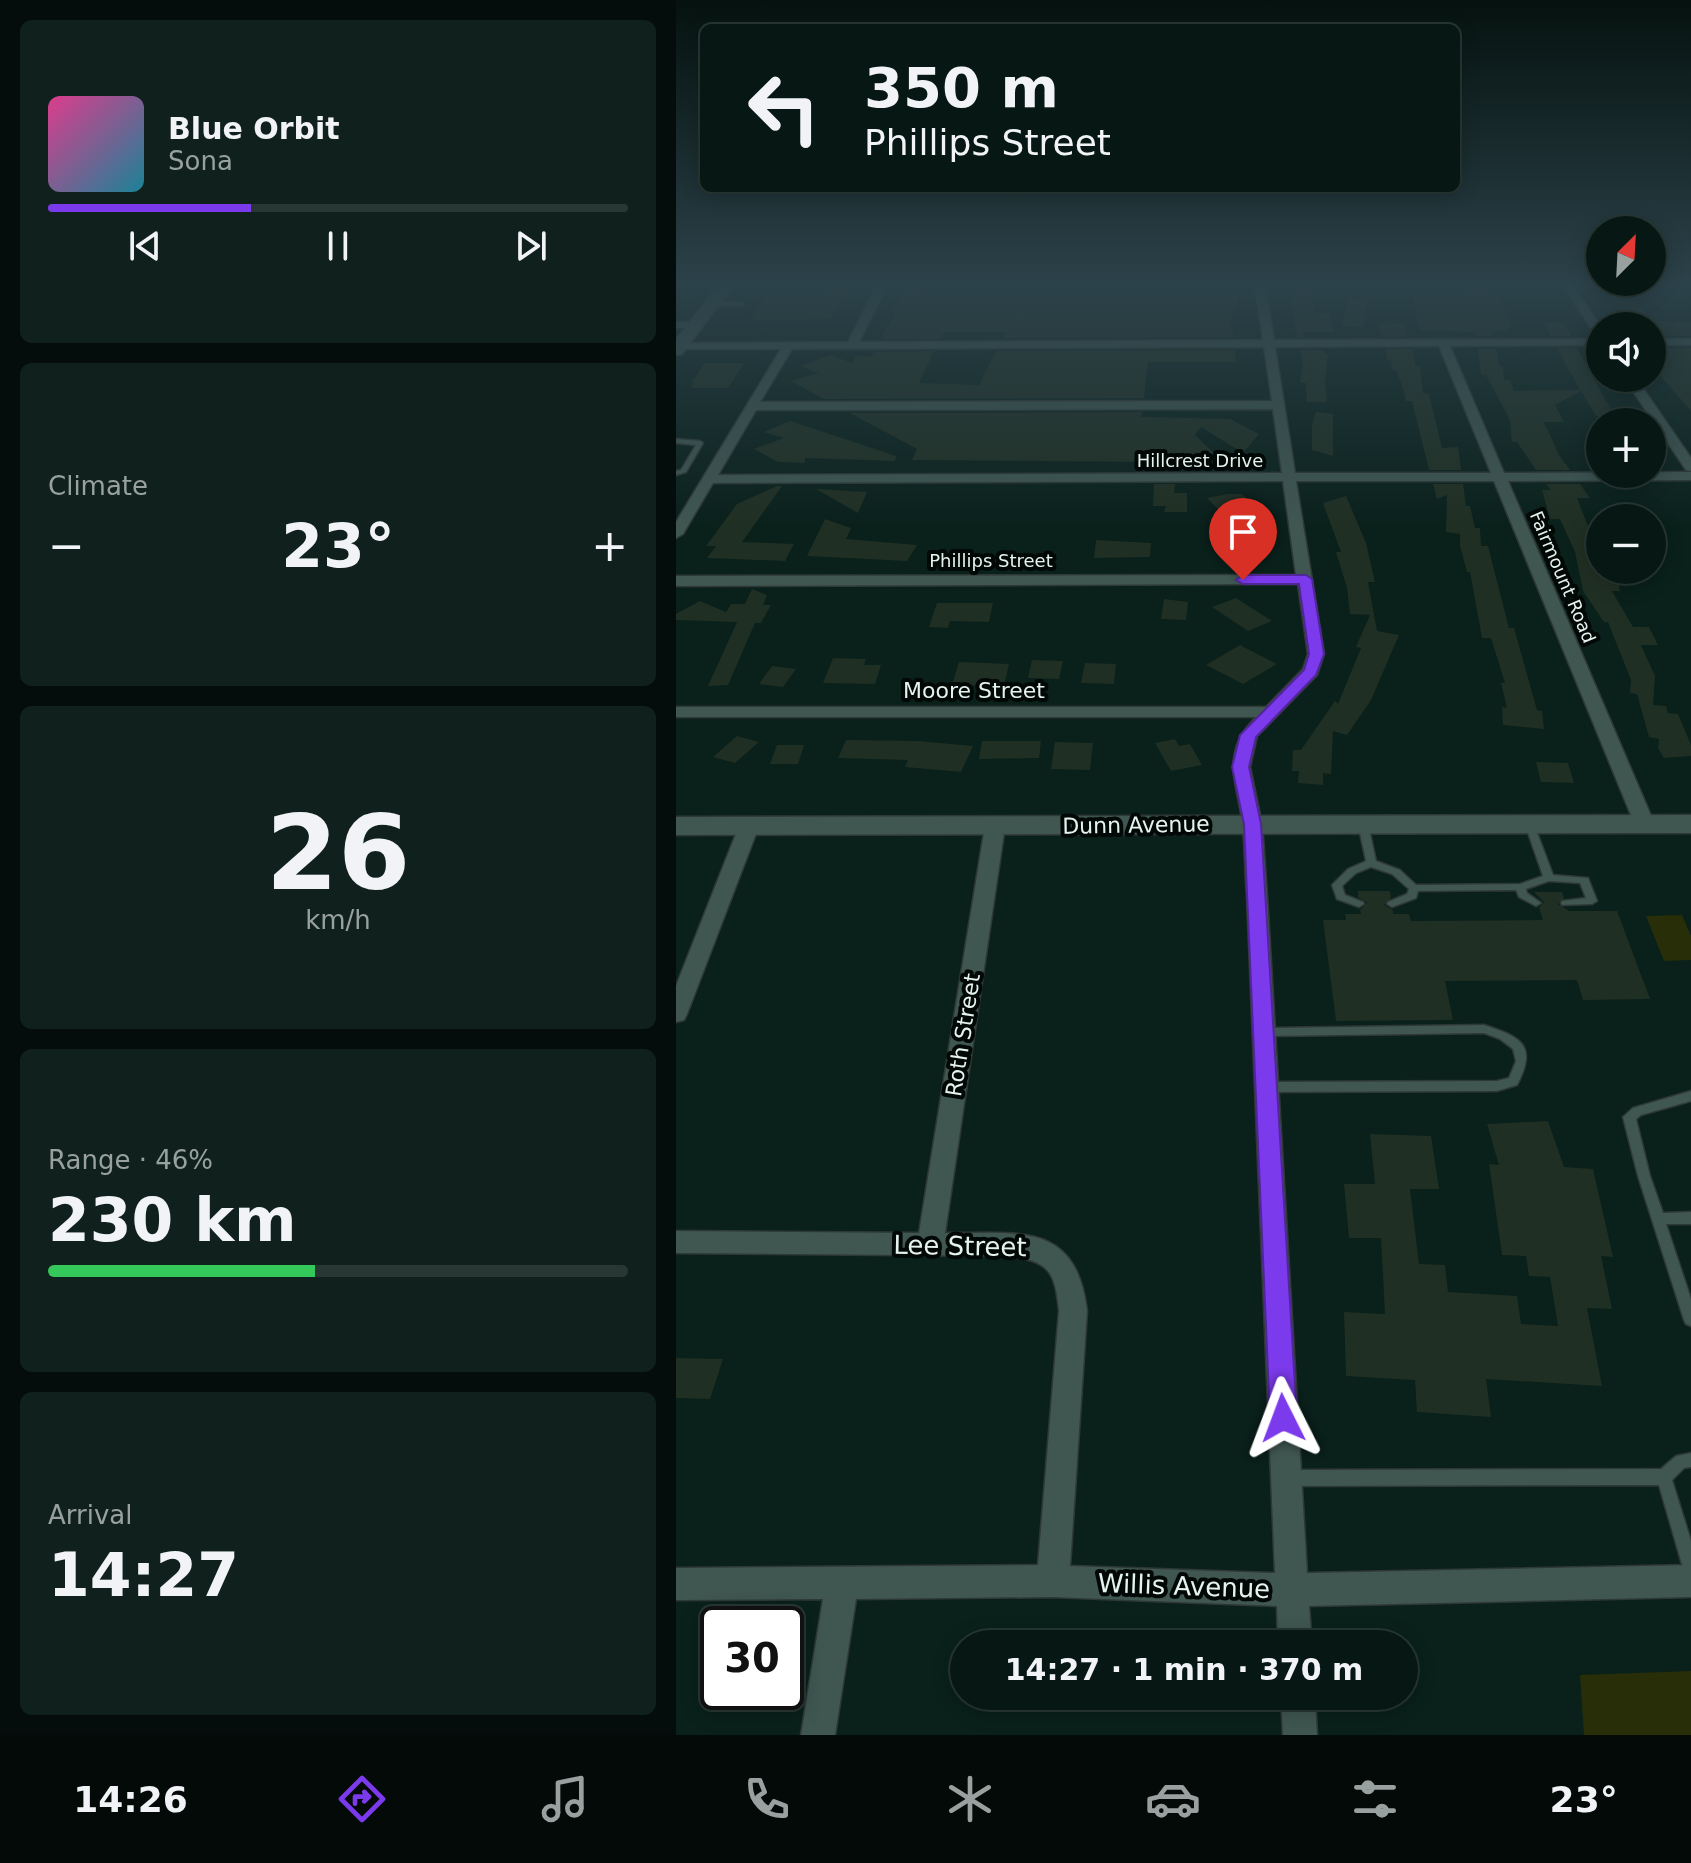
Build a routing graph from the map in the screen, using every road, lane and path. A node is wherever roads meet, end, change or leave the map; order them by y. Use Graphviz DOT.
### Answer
graph roads {
  1 [pos="776,366"];
  2 [pos="1273,366"];
  3 [pos="1453,366"];
  4 [pos="1640,392"];
  5 [pos="1279,405"];
  6 [pos="751,406"];
  7 [pos="676,441"];
  8 [pos="1691,467"];
  9 [pos="676,473"];
  10 [pos="1691,476"];
  11 [pos="1499,477"];
  12 [pos="1291,478"];
  13 [pos="708,479"];
  14 [pos="676,534"];
  15 [pos="1306,579"];
  16 [pos="676,581"];
  17 [pos="676,712"];
  18 [pos="1271,712"];
  19 [pos="1252,824"];
  20 [pos="1363,824"];
  21 [pos="1530,824"];
  22 [pos="1691,824"];
  23 [pos="1645,825"];
  24 [pos="676,826"];
  25 [pos="749,826"];
  26 [pos="995,826"];
  27 [pos="1371,863"];
  28 [pos="1549,878"];
  29 [pos="1520,887"];
  30 [pos="1414,888"];
  31 [pos="1536,903"];
  32 [pos="1566,903"];
  33 [pos="1359,904"];
  34 [pos="1392,904"];
  35 [pos="676,1014"];
  36 [pos="1263,1032"];
  37 [pos="1266,1087"];
  38 [pos="1691,1096"];
  39 [pos="1691,1218"];
  40 [pos="1658,1219"];
  41 [pos="676,1242"];
  42 [pos="930,1244"];
  43 [pos="1691,1320"];
  44 [pos="1691,1460"];
  45 [pos="1664,1477"];
  46 [pos="1286,1478"];
  47 [pos="1691,1568"];
  48 [pos="1053,1581"];
  49 [pos="1691,1581"];
  50 [pos="842,1583"];
  51 [pos="676,1584"];
  52 [pos="1292,1590"];
  53 [pos="1294,1630"];
  54 [pos="1299,1710"];
  55 [pos="818,1735"];
  56 [pos="1300,1735"];
  1 -- 6 [label="street"];
  2 -- 5 [label="street"];
  3 -- 11 [label="street, Fairmount Road"];
  4 -- 8 [label="street"];
  5 -- 6 [label="street"];
  5 -- 12 [label="street"];
  6 -- 13 [label="street"];
  7 -- 9 [label="lane"];
  10 -- 11 [label="street, Hillcrest Drive"];
  11 -- 12 [label="street, Hillcrest Drive"];
  11 -- 23 [label="street, Fairmount Road"];
  12 -- 13 [label="street, Hillcrest Drive"];
  12 -- 15 [label="street"];
  13 -- 14 [label="street"];
  15 -- 16 [label="street, Phillips Street"];
  15 -- 18 [label="street"];
  17 -- 18 [label="street, Moore Street"];
  18 -- 19 [label="street"];
  19 -- 20 [label="main road, Dunn Avenue"];
  19 -- 26 [label="main road, Dunn Avenue"];
  19 -- 36 [label="street"];
  20 -- 21 [label="main road, Dunn Avenue"];
  20 -- 27 [label="lane"];
  21 -- 23 [label="main road, Dunn Avenue"];
  21 -- 28 [label="lane"];
  22 -- 23 [label="main road, Dunn Avenue"];
  24 -- 25 [label="main road, Dunn Avenue"];
  25 -- 26 [label="main road, Dunn Avenue"];
  25 -- 35 [label="street"];
  26 -- 42 [label="street, Roth Street"];
  27 -- 30 [label="lane"];
  27 -- 33 [label="lane"];
  28 -- 29 [label="lane"];
  28 -- 32 [label="lane"];
  29 -- 30 [label="lane"];
  29 -- 31 [label="lane"];
  30 -- 34 [label="lane"];
  36 -- 37 [label="street"];
  36 -- 37 [label="lane"];
  37 -- 46 [label="street"];
  38 -- 40 [label="lane"];
  39 -- 40 [label="lane"];
  40 -- 43 [label="lane"];
  41 -- 42 [label="street, Lee Street"];
  42 -- 48 [label="street, Lee Street"];
  44 -- 45 [label="lane"];
  45 -- 46 [label="lane"];
  45 -- 47 [label="lane"];
  46 -- 52 [label="street"];
  48 -- 50 [label="street, Willis Avenue"];
  48 -- 52 [label="street, Willis Avenue"];
  49 -- 52 [label="street, Willis Avenue"];
  50 -- 51 [label="street, Willis Avenue"];
  50 -- 55 [label="street"];
  52 -- 53 [label="street"];
  54 -- 56 [label="street"];
}
